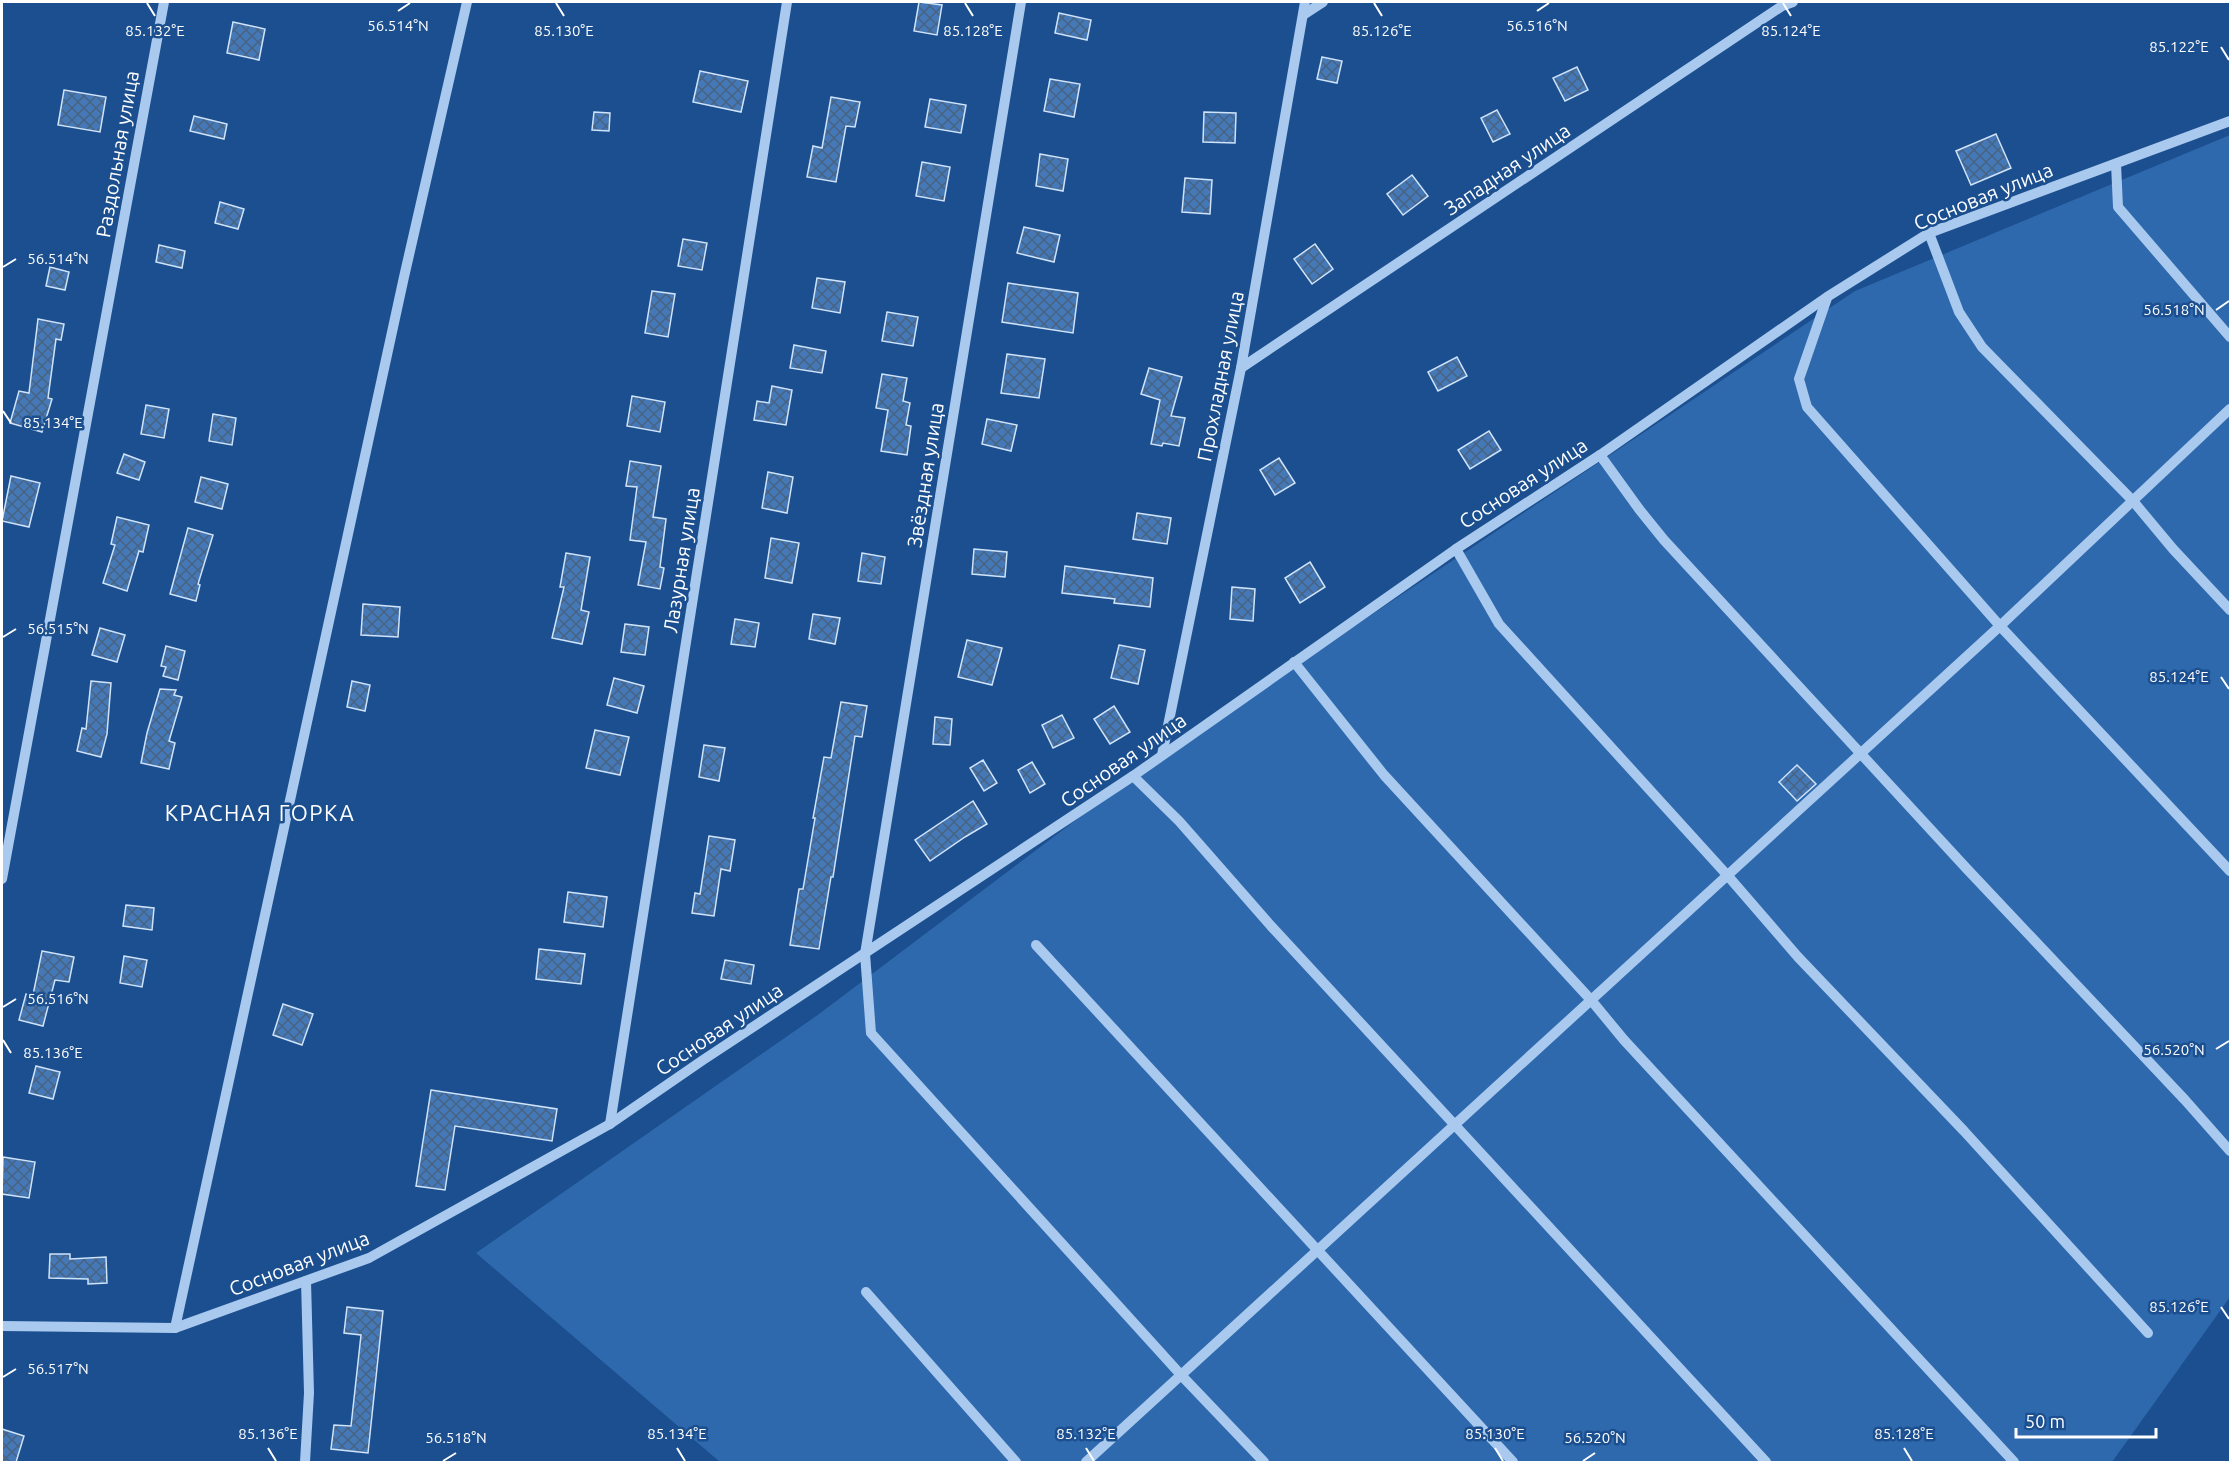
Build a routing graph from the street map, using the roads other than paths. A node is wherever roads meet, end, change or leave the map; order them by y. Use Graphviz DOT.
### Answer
graph roads {
  1 [pos="164,2"];
  2 [pos="467,2"];
  3 [pos="787,2"];
  4 [pos="1021,2"];
  5 [pos="1305,2"];
  6 [pos="1323,2"];
  7 [pos="1793,2"];
  8 [pos="1303,15"];
  9 [pos="2230,121"];
  10 [pos="2116,164"];
  11 [pos="1929,233"];
  12 [pos="1827,297"];
  13 [pos="2230,337"];
  14 [pos="1241,368"];
  15 [pos="2230,410"];
  16 [pos="1600,455"];
  17 [pos="2133,501"];
  18 [pos="1456,549"];
  19 [pos="2230,610"];
  20 [pos="2000,626"];
  21 [pos="1294,662"];
  22 [pos="1861,753"];
  23 [pos="1162,755"];
  24 [pos="1133,776"];
  25 [pos="2230,871"];
  26 [pos="1728,876"];
  27 [pos="2,879"];
  28 [pos="1036,945"];
  29 [pos="865,954"];
  30 [pos="1591,1000"];
  31 [pos="610,1124"];
  32 [pos="1455,1124"];
  33 [pos="2230,1151"];
  34 [pos="1317,1250"];
  35 [pos="306,1281"];
  36 [pos="866,1292"];
  37 [pos="2,1326"];
  38 [pos="175,1328"];
  39 [pos="2148,1333"];
  40 [pos="1181,1375"];
  41 [pos="305,1462"];
  42 [pos="1016,1462"];
  43 [pos="1086,1462"];
  44 [pos="1264,1462"];
  45 [pos="1513,1462"];
  46 [pos="1766,1462"];
  47 [pos="2014,1462"];
  1 -- 27 [label="street, Раздольная улица"];
  2 -- 38 [label="street"];
  3 -- 31 [label="street, Лазурная улица"];
  4 -- 29 [label="street, Звёздная улица"];
  5 -- 8 [label="street, Прохладная улица"];
  6 -- 8 [label="street"];
  7 -- 14 [label="street, Западная улица"];
  8 -- 14 [label="street, Прохладная улица"];
  9 -- 10 [label="street, Сосновая улица"];
  10 -- 11 [label="street, Сосновая улица"];
  10 -- 13 [label="street"];
  11 -- 12 [label="street, Сосновая улица"];
  11 -- 17 [label="street"];
  12 -- 16 [label="street, Сосновая улица"];
  12 -- 20 [label="street"];
  14 -- 23 [label="street, Прохладная улица"];
  15 -- 17 [label="street"];
  16 -- 18 [label="street, Сосновая улица"];
  16 -- 22 [label="street"];
  17 -- 19 [label="street"];
  17 -- 20 [label="street"];
  18 -- 21 [label="street, Сосновая улица"];
  18 -- 26 [label="street"];
  20 -- 22 [label="street"];
  20 -- 25 [label="street"];
  21 -- 23 [label="street, Сосновая улица"];
  21 -- 30 [label="street"];
  22 -- 26 [label="street"];
  22 -- 33 [label="street"];
  23 -- 24 [label="street, Сосновая улица"];
  24 -- 29 [label="street, Сосновая улица"];
  24 -- 32 [label="street"];
  26 -- 30 [label="street"];
  26 -- 39 [label="street"];
  28 -- 34 [label="street"];
  29 -- 31 [label="street, Сосновая улица"];
  29 -- 40 [label="street, Звёздная улица"];
  30 -- 32 [label="street"];
  30 -- 47 [label="street"];
  31 -- 35 [label="street, Сосновая улица"];
  32 -- 34 [label="street"];
  32 -- 46 [label="street"];
  34 -- 40 [label="street"];
  34 -- 45 [label="street"];
  35 -- 38 [label="street, Сосновая улица"];
  35 -- 41 [label="street"];
  36 -- 42 [label="street"];
  37 -- 38 [label="street, Сосновая улица"];
  40 -- 43 [label="street"];
  40 -- 44 [label="street, Звёздная улица"];
}
